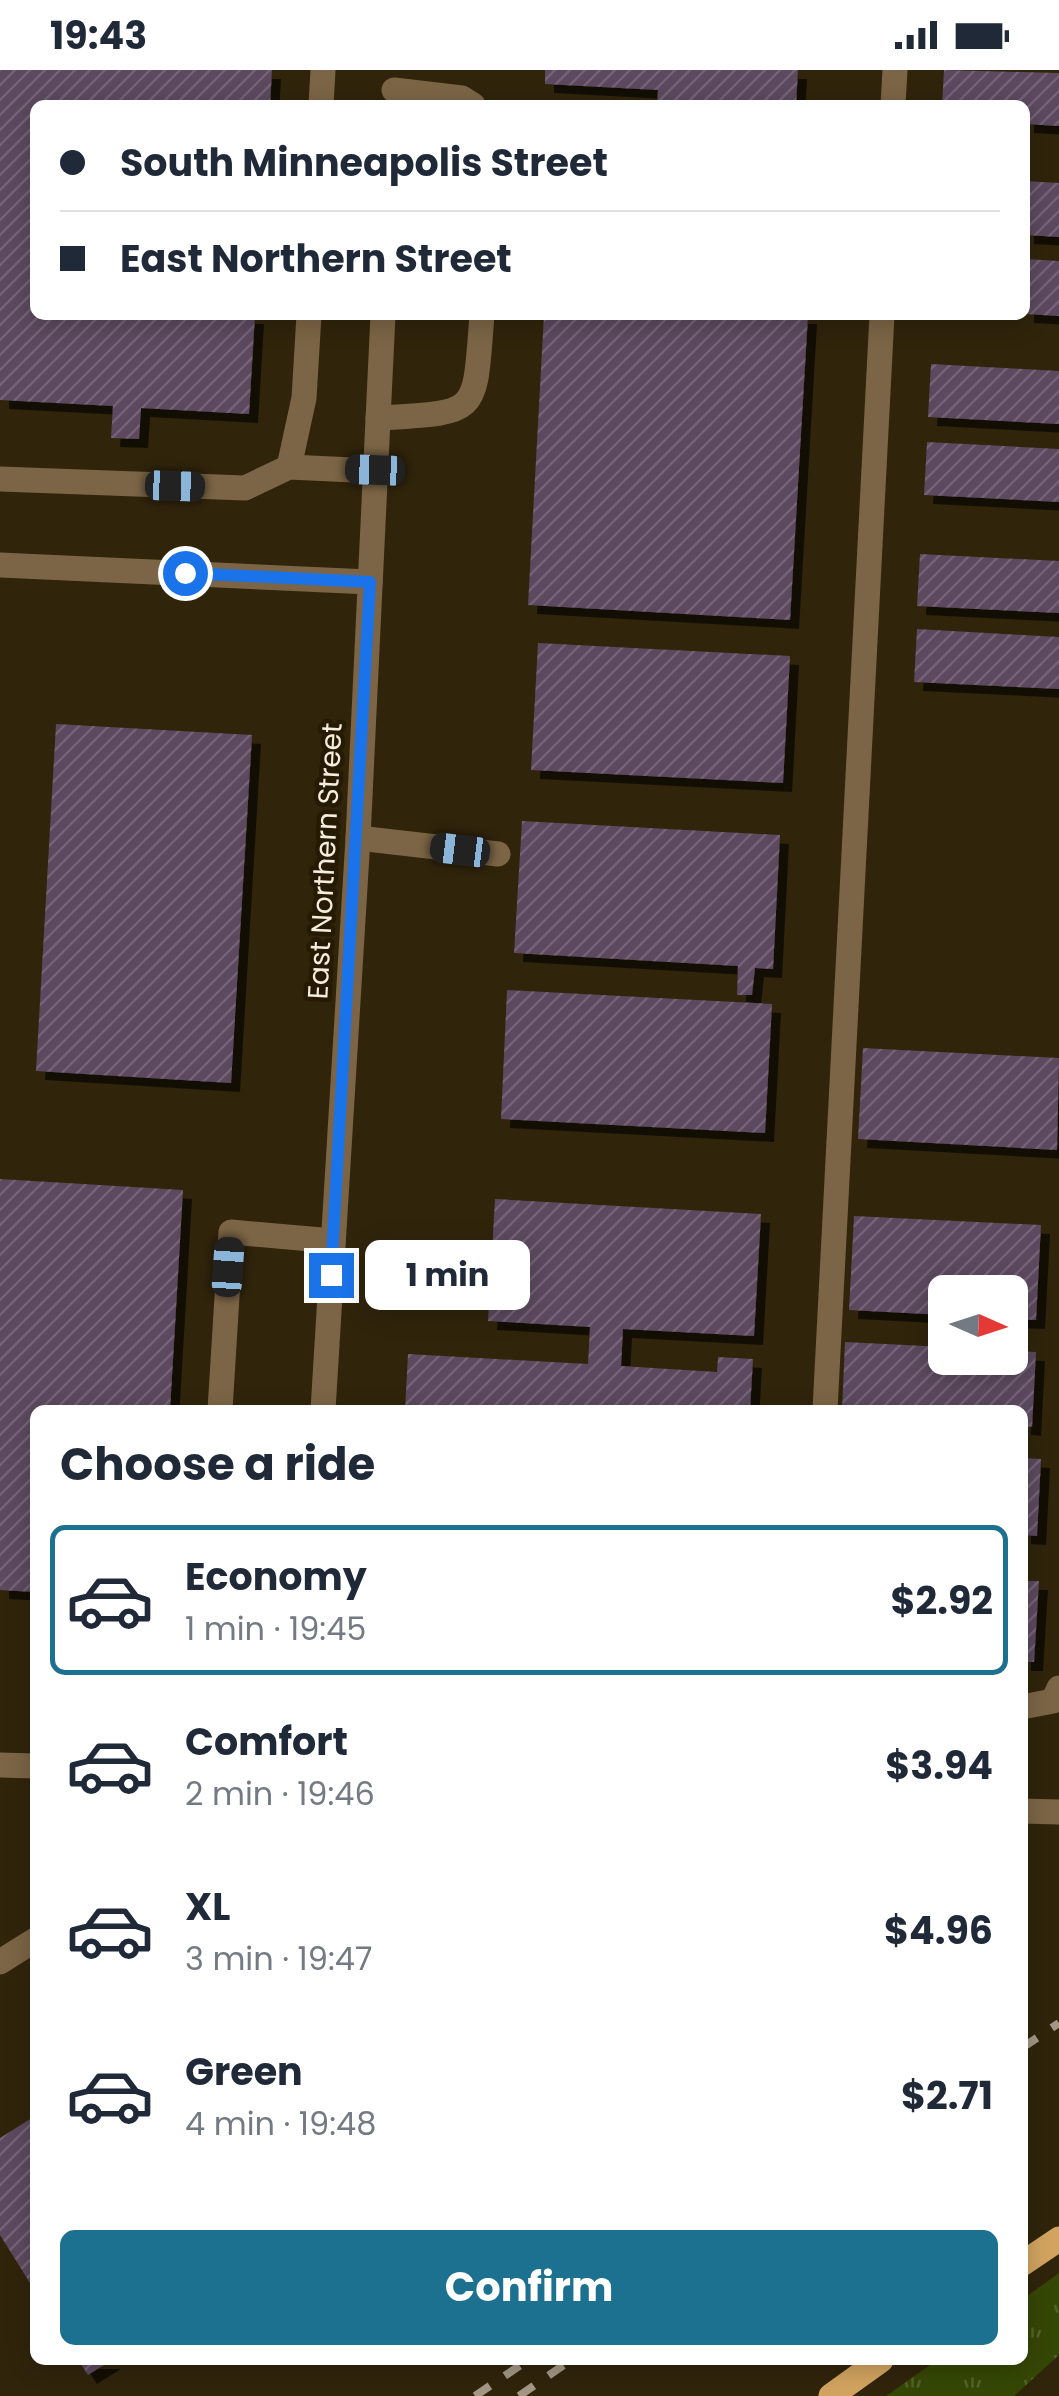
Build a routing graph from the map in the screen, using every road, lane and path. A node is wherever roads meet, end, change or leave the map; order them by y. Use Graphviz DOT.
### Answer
graph roads {
  1 [pos="323,70"];
  2 [pos="894,70"];
  3 [pos="394,88"];
  4 [pos="321,100"];
  5 [pos="465,100"];
  6 [pos="893,100"];
  7 [pos="309,320"];
  8 [pos="383,320"];
  9 [pos="482,320"];
  10 [pos="882,320"];
  11 [pos="378,418"];
  12 [pos="289,467"];
  13 [pos="375,470"];
  14 [pos="0,479"];
  15 [pos="0,565"];
  16 [pos="370,582"];
  17 [pos="358,838"];
  18 [pos="498,854"];
  19 [pos="333,1241"];
  20 [pos="220,1405"];
  21 [pos="323,1405"];
  22 [pos="824,1405"];
  23 [pos="1059,1688"];
  24 [pos="1028,1706"];
  25 [pos="0,1765"];
  26 [pos="30,1766"];
  27 [pos="1028,1810"];
  28 [pos="1059,1812"];
  29 [pos="30,1943"];
  30 [pos="0,1962"];
  31 [pos="1059,2239"];
  32 [pos="1028,2260"];
  33 [pos="873,2365"];
  34 [pos="831,2396"];
  1 -- 4 [label="street"];
  2 -- 6 [label="street"];
  3 -- 5 [label="street"];
  7 -- 12 [label="street"];
  8 -- 11 [label="street, East Northern Street"];
  9 -- 11 [label="street"];
  10 -- 22 [label="street"];
  11 -- 13 [label="street, East Northern Street"];
  12 -- 13 [label="street"];
  12 -- 14 [label="street"];
  13 -- 16 [label="street, East Northern Street"];
  15 -- 16 [label="street"];
  16 -- 17 [label="street, East Northern Street"];
  17 -- 18 [label="street"];
  17 -- 19 [label="street, East Northern Street"];
  19 -- 20 [label="street"];
  19 -- 21 [label="street, East Northern Street"];
  23 -- 24 [label="street"];
  25 -- 26 [label="street"];
  27 -- 28 [label="street"];
  29 -- 30 [label="street"];
  31 -- 32 [label="main road"];
  33 -- 34 [label="main road"];
}
